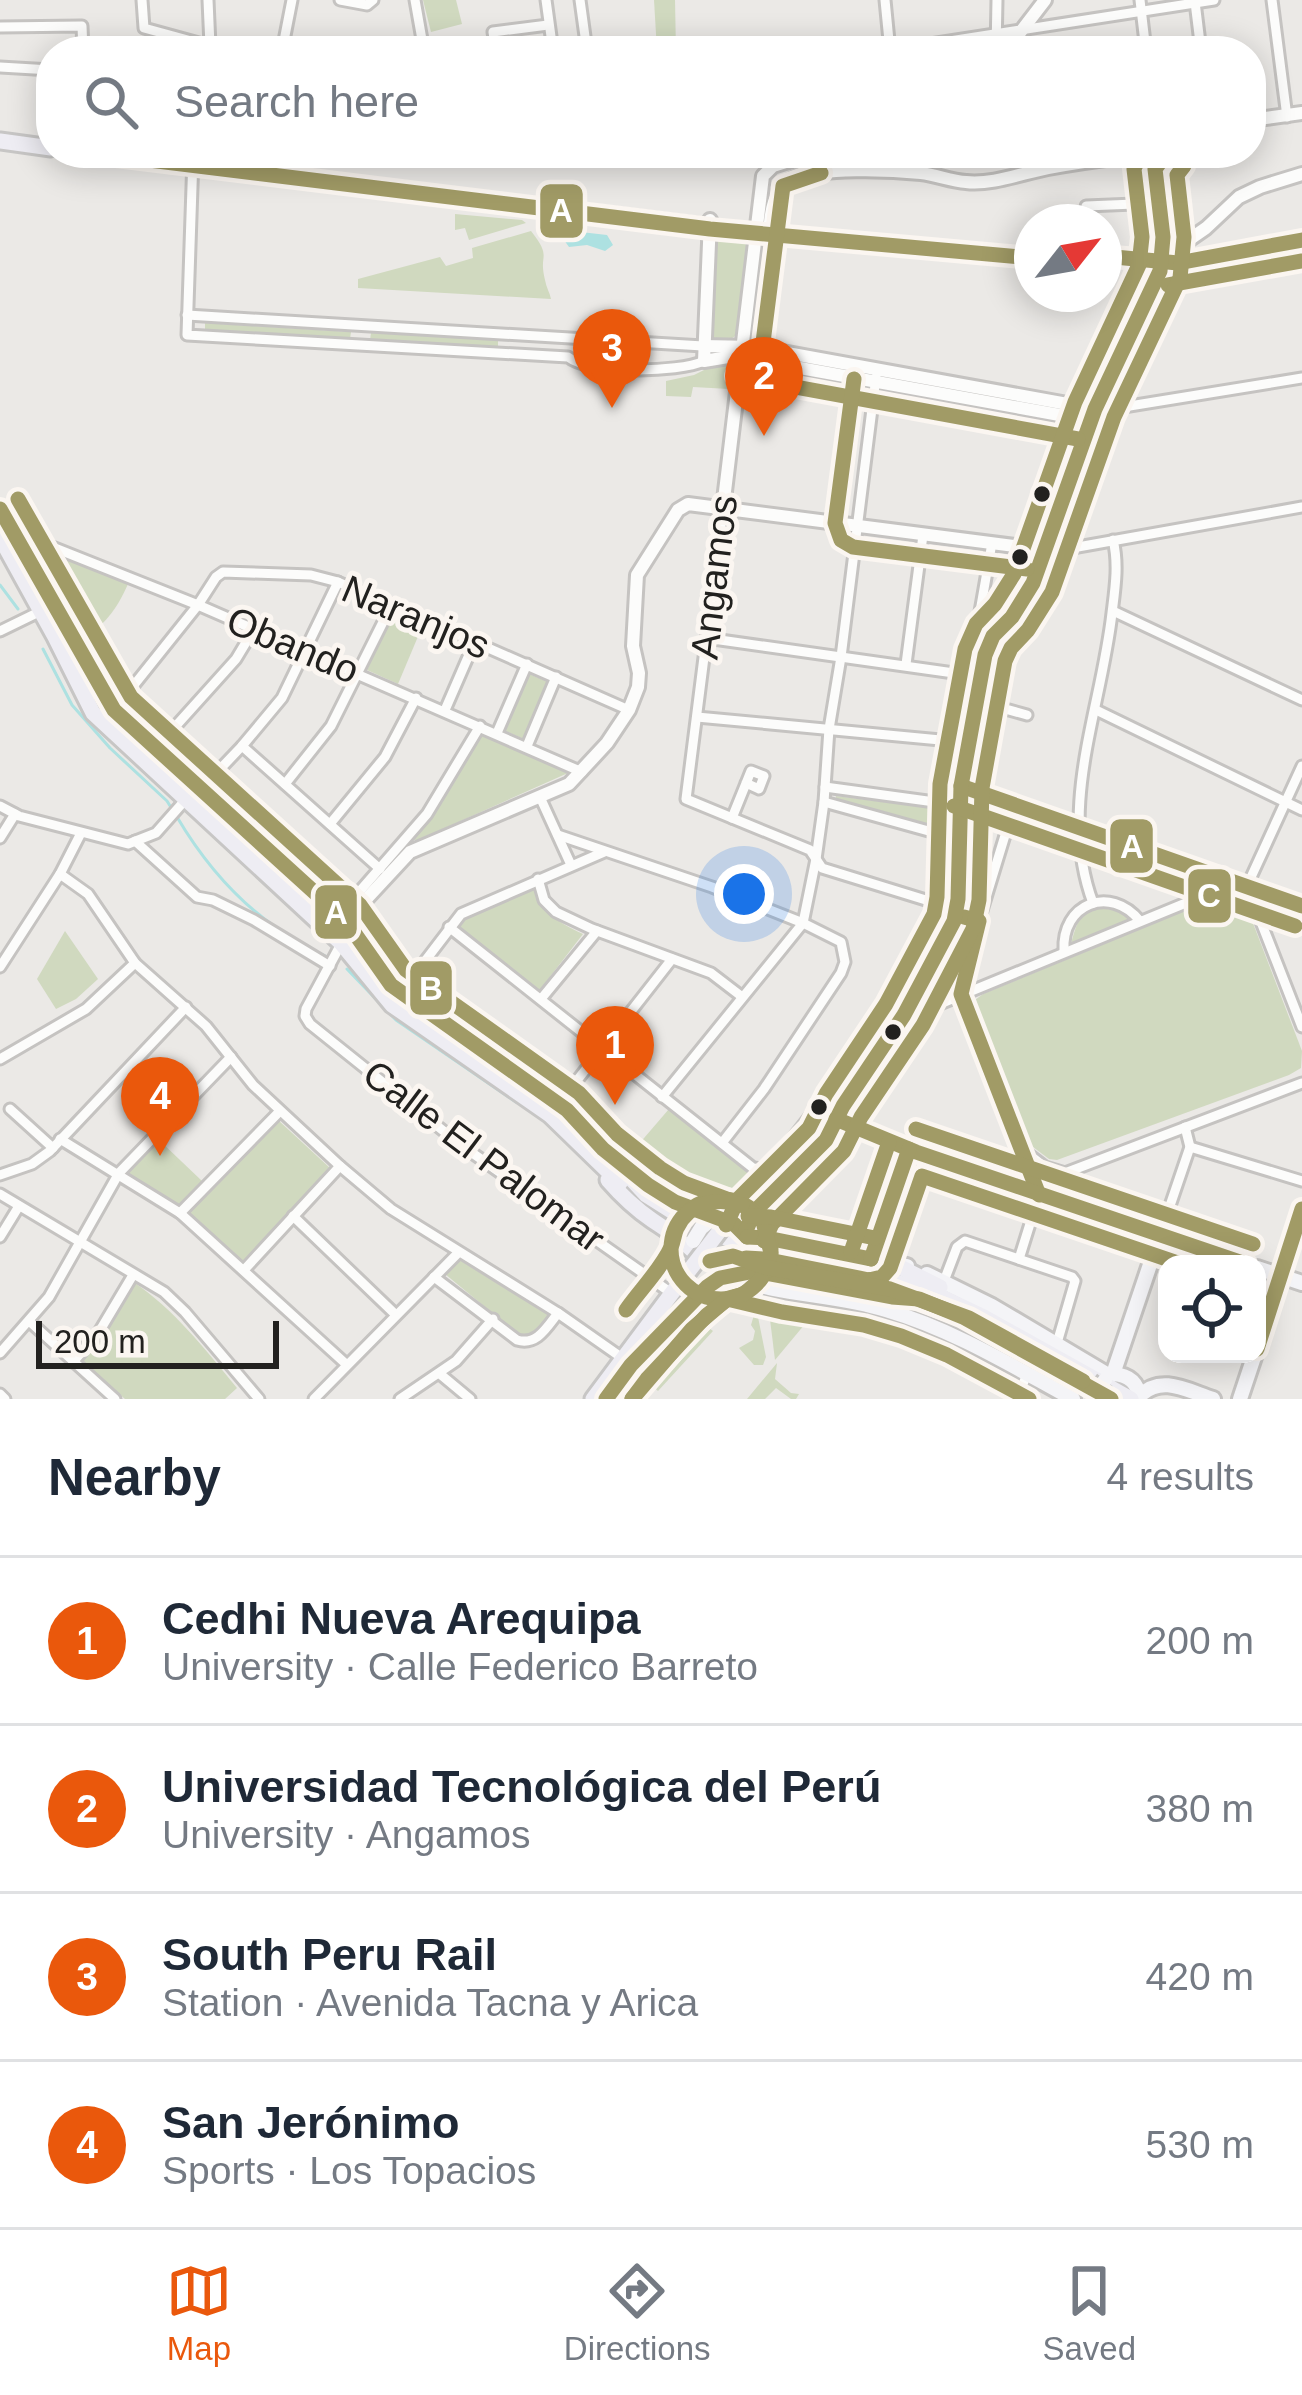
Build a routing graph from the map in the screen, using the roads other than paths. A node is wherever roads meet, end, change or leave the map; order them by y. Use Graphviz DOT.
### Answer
graph roads {
  1 [pos="142,0"];
  2 [pos="208,0"];
  3 [pos="292,0"];
  4 [pos="346,0"];
  5 [pos="373,0"];
  6 [pos="416,0"];
  7 [pos="546,0"];
  8 [pos="580,0"];
  9 [pos="885,0"];
  10 [pos="997,0"];
  11 [pos="1045,0"];
  12 [pos="1214,0"];
  13 [pos="1272,0"];
  14 [pos="1196,2"];
  15 [pos="1141,6"];
  16 [pos="548,25"];
  17 [pos="0,27"];
  18 [pos="1022,30"];
  19 [pos="996,34"];
  20 [pos="82,36"];
  21 [pos="173,36"];
  22 [pos="210,36"];
  23 [pos="285,36"];
  24 [pos="422,36"];
  25 [pos="494,36"];
  26 [pos="550,36"];
  27 [pos="585,36"];
  28 [pos="888,36"];
  29 [pos="983,36"];
  30 [pos="1017,36"];
  31 [pos="1144,36"];
  32 [pos="1199,36"];
  33 [pos="0,67"];
  34 [pos="36,69"];
  35 [pos="1295,115"];
  36 [pos="0,137"];
  37 [pos="36,141"];
  38 [pos="193,168"];
  39 [pos="242,168"];
  40 [pos="771,168"];
  41 [pos="1050,168"];
  42 [pos="1156,168"];
  43 [pos="1302,174"];
  44 [pos="1159,203"];
  45 [pos="1122,205"];
  46 [pos="710,225"];
  47 [pos="763,230"];
  48 [pos="1163,237"];
  49 [pos="1302,240"];
  50 [pos="1176,247"];
  51 [pos="1014,252"];
  52 [pos="1122,259"];
  53 [pos="1122,265"];
  54 [pos="1157,266"];
  55 [pos="187,315"];
  56 [pos="361,327"];
  57 [pos="509,335"];
  58 [pos="575,340"];
  59 [pos="360,344"];
  60 [pos="741,351"];
  61 [pos="508,354"];
  62 [pos="703,354"];
  63 [pos="574,363"];
  64 [pos="876,376"];
  65 [pos="1302,378"];
  66 [pos="1092,412"];
  67 [pos="1302,507"];
  68 [pos="723,508"];
  69 [pos="0,509"];
  70 [pos="856,526"];
  71 [pos="4,534"];
  72 [pos="923,535"];
  73 [pos="1113,540"];
  74 [pos="992,543"];
  75 [pos="1038,549"];
  76 [pos="1024,580"];
  77 [pos="338,582"];
  78 [pos="392,604"];
  79 [pos="198,605"];
  80 [pos="1019,605"];
  81 [pos="40,611"];
  82 [pos="1113,611"];
  83 [pos="254,629"];
  84 [pos="0,631"];
  85 [pos="706,638"];
  86 [pos="475,641"];
  87 [pos="306,651"];
  88 [pos="841,657"];
  89 [pos="527,664"];
  90 [pos="906,664"];
  91 [pos="359,674"];
  92 [pos="968,675"];
  93 [pos="556,677"];
  94 [pos="416,698"];
  95 [pos="1302,700"];
  96 [pos="977,701"];
  97 [pos="114,710"];
  98 [pos="445,710"];
  99 [pos="629,710"];
  100 [pos="1096,710"];
  101 [pos="1027,715"];
  102 [pos="697,717"];
  103 [pos="480,726"];
  104 [pos="829,729"];
  105 [pos="497,733"];
  106 [pos="951,741"];
  107 [pos="242,746"];
  108 [pos="527,746"];
  109 [pos="156,748"];
  110 [pos="1302,766"];
  111 [pos="582,772"];
  112 [pos="746,783"];
  113 [pos="285,784"];
  114 [pos="961,786"];
  115 [pos="825,788"];
  116 [pos="540,796"];
  117 [pos="189,798"];
  118 [pos="824,802"];
  119 [pos="1285,802"];
  120 [pos="942,803"];
  121 [pos="0,806"];
  122 [pos="1014,806"];
  123 [pos="1302,810"];
  124 [pos="15,814"];
  125 [pos="732,818"];
  126 [pos="330,824"];
  127 [pos="1077,827"];
  128 [pos="81,833"];
  129 [pos="943,835"];
  130 [pos="558,836"];
  131 [pos="0,838"];
  132 [pos="135,841"];
  133 [pos="604,852"];
  134 [pos="816,860"];
  135 [pos="571,866"];
  136 [pos="380,869"];
  137 [pos="60,874"];
  138 [pos="538,879"];
  139 [pos="1247,886"];
  140 [pos="1093,903"];
  141 [pos="1302,906"];
  142 [pos="949,910"];
  143 [pos="343,918"];
  144 [pos="979,921"];
  145 [pos="1140,922"];
  146 [pos="803,923"];
  147 [pos="449,927"];
  148 [pos="597,931"];
  149 [pos="337,944"];
  150 [pos="1064,951"];
  151 [pos="672,959"];
  152 [pos="135,963"];
  153 [pos="331,965"];
  154 [pos="0,967"];
  155 [pos="961,994"];
  156 [pos="741,996"];
  157 [pos="397,999"];
  158 [pos="541,999"];
  159 [pos="186,1007"];
  160 [pos="902,1018"];
  161 [pos="1302,1027"];
  162 [pos="602,1048"];
  163 [pos="231,1057"];
  164 [pos="0,1059"];
  165 [pos="1302,1083"];
  166 [pos="662,1096"];
  167 [pos="10,1109"];
  168 [pos="555,1109"];
  169 [pos="279,1112"];
  170 [pos="834,1122"];
  171 [pos="1185,1127"];
  172 [pos="57,1143"];
  173 [pos="722,1143"];
  174 [pos="1020,1146"];
  175 [pos="1190,1147"];
  176 [pos="909,1149"];
  177 [pos="598,1153"];
  178 [pos="340,1166"];
  179 [pos="119,1173"];
  180 [pos="1065,1173"];
  181 [pos="0,1175"];
  182 [pos="1302,1181"];
  183 [pos="0,1194"];
  184 [pos="1039,1195"];
  185 [pos="19,1206"];
  186 [pos="1302,1209"];
  187 [pos="180,1213"];
  188 [pos="293,1216"];
  189 [pos="714,1222"];
  190 [pos="1160,1235"];
  191 [pos="0,1237"];
  192 [pos="747,1238"];
  193 [pos="81,1243"];
  194 [pos="692,1249"];
  195 [pos="458,1253"];
  196 [pos="1219,1255"];
  197 [pos="1019,1259"];
  198 [pos="870,1264"];
  199 [pos="896,1264"];
  200 [pos="244,1270"];
  201 [pos="1266,1271"];
  202 [pos="133,1275"];
  203 [pos="732,1275"];
  204 [pos="434,1276"];
  205 [pos="1281,1276"];
  206 [pos="944,1280"];
  207 [pos="1302,1283"];
  208 [pos="674,1290"];
  209 [pos="919,1299"];
  210 [pos="856,1301"];
  211 [pos="558,1313"];
  212 [pos="395,1316"];
  213 [pos="493,1319"];
  214 [pos="29,1321"];
  215 [pos="1266,1322"];
  216 [pos="1057,1343"];
  217 [pos="0,1353"];
  218 [pos="617,1355"];
  219 [pos="74,1362"];
  220 [pos="1252,1363"];
  221 [pos="346,1364"];
  222 [pos="440,1374"];
  223 [pos="1027,1374"];
  224 [pos="1105,1377"];
  225 [pos="404,1398"];
  226 [pos="1137,1398"];
  227 [pos="115,1399"];
  228 [pos="259,1399"];
  229 [pos="314,1399"];
  230 [pos="470,1399"];
  231 [pos="596,1399"];
  232 [pos="1017,1399"];
  233 [pos="1073,1399"];
  234 [pos="1097,1399"];
  235 [pos="1111,1399"];
  236 [pos="1214,1399"];
  237 [pos="1240,1399"];
  1 -- 21 [label="street"];
  2 -- 22 [label="street"];
  3 -- 23 [label="street"];
  4 -- 5 [label="street"];
  6 -- 24 [label="street"];
  7 -- 16 [label="street"];
  8 -- 27 [label="street"];
  9 -- 28 [label="street"];
  10 -- 19 [label="street"];
  11 -- 18 [label="street"];
  12 -- 14 [label="street"];
  13 -- 35 [label="street"];
  14 -- 15 [label="street"];
  14 -- 32 [label="street"];
  15 -- 18 [label="street"];
  15 -- 31 [label="street"];
  16 -- 25 [label="street"];
  16 -- 26 [label="street"];
  17 -- 20 [label="street"];
  18 -- 19 [label="street"];
  18 -- 30 [label="street"];
  19 -- 29 [label="street"];
  33 -- 34 [label="street"];
  36 -- 37 [label="main road"];
  38 -- 55 [label="street"];
  39 -- 46 [label="main road"];
  40 -- 60 [label="street, Angamos"];
  41 -- 47 [label="street"];
  42 -- 44 [label="street"];
  43 -- 50 [label="street"];
  44 -- 45 [label="street"];
  44 -- 48 [label="street"];
  46 -- 47 [label="main road"];
  46 -- 62 [label="street"];
  47 -- 51 [label="main road"];
  48 -- 50 [label="street"];
  48 -- 54 [label="street"];
  49 -- 54 [label="street"];
  50 -- 54 [label="street"];
  52 -- 54 [label="main road"];
  53 -- 54 [label="main road"];
  54 -- 66 [label="main road"];
  55 -- 56 [label="street"];
  55 -- 59 [label="street"];
  56 -- 57 [label="street"];
  56 -- 59 [label="street"];
  57 -- 58 [label="street"];
  57 -- 61 [label="street"];
  58 -- 62 [label="street"];
  58 -- 63 [label="street"];
  59 -- 61 [label="street"];
  60 -- 62 [label="street"];
  60 -- 64 [label="street"];
  60 -- 68 [label="street, Angamos"];
  61 -- 63 [label="street"];
  62 -- 63 [label="street"];
  64 -- 66 [label="street"];
  64 -- 70 [label="street"];
  65 -- 66 [label="street"];
  66 -- 75 [label="main road"];
  66 -- 76 [label="main road"];
  67 -- 73 [label="street"];
  68 -- 70 [label="street"];
  68 -- 85 [label="street, Angamos"];
  68 -- 99 [label="street"];
  69 -- 71 [label="main road"];
  70 -- 72 [label="street"];
  70 -- 88 [label="street"];
  71 -- 79 [label="street, Obando"];
  71 -- 81 [label="main road"];
  71 -- 97 [label="main road"];
  72 -- 74 [label="street"];
  72 -- 90 [label="street"];
  73 -- 75 [label="street"];
  73 -- 82 [label="street"];
  74 -- 75 [label="street"];
  74 -- 92 [label="street"];
  75 -- 76 [label="main road"];
  75 -- 80 [label="main road"];
  76 -- 80 [label="main road"];
  77 -- 78 [label="street, Naranjos"];
  77 -- 79 [label="street, Naranjos"];
  77 -- 87 [label="street"];
  78 -- 86 [label="street, Naranjos"];
  78 -- 91 [label="street"];
  79 -- 83 [label="street, Obando"];
  79 -- 97 [label="street, Naranjos"];
  80 -- 96 [label="main road"];
  81 -- 84 [label="street"];
  81 -- 117 [label="main road"];
  82 -- 95 [label="street"];
  82 -- 100 [label="street"];
  83 -- 87 [label="street, Obando"];
  83 -- 109 [label="street"];
  85 -- 88 [label="street"];
  85 -- 102 [label="street, Angamos"];
  86 -- 89 [label="street, Naranjos"];
  86 -- 98 [label="street"];
  87 -- 91 [label="street, Obando"];
  87 -- 107 [label="street"];
  88 -- 90 [label="street"];
  88 -- 104 [label="street"];
  89 -- 93 [label="street, Naranjos"];
  89 -- 105 [label="street"];
  90 -- 92 [label="street"];
  91 -- 94 [label="street, Obando"];
  91 -- 113 [label="street"];
  92 -- 106 [label="street"];
  93 -- 99 [label="street, Naranjos"];
  93 -- 108 [label="street"];
  94 -- 98 [label="street, Obando"];
  94 -- 126 [label="street"];
  96 -- 101 [label="street"];
  96 -- 114 [label="main road"];
  97 -- 109 [label="main road"];
  98 -- 103 [label="street, Obando"];
  99 -- 111 [label="street"];
  100 -- 119 [label="street"];
  100 -- 127 [label="street"];
  102 -- 104 [label="street"];
  102 -- 125 [label="street, Angamos"];
  103 -- 105 [label="street, Obando"];
  103 -- 136 [label="street"];
  104 -- 106 [label="street"];
  104 -- 115 [label="street"];
  105 -- 108 [label="street, Obando"];
  106 -- 120 [label="street"];
  107 -- 113 [label="street"];
  107 -- 117 [label="street"];
  108 -- 111 [label="street, Obando"];
  109 -- 117 [label="main road"];
  110 -- 119 [label="street"];
  111 -- 116 [label="street"];
  112 -- 125 [label="street"];
  113 -- 126 [label="street"];
  114 -- 122 [label="main road"];
  114 -- 142 [label="main road"];
  115 -- 118 [label="street"];
  115 -- 120 [label="street"];
  116 -- 130 [label="street"];
  116 -- 143 [label="street"];
  117 -- 132 [label="street"];
  117 -- 143 [label="main road"];
  117 -- 149 [label="main road"];
  118 -- 129 [label="street"];
  118 -- 134 [label="street"];
  119 -- 123 [label="street"];
  119 -- 139 [label="street"];
  120 -- 129 [label="street"];
  121 -- 124 [label="street"];
  122 -- 127 [label="main road"];
  122 -- 144 [label="street"];
  124 -- 128 [label="street"];
  124 -- 131 [label="street"];
  125 -- 134 [label="street"];
  126 -- 136 [label="street"];
  127 -- 139 [label="main road"];
  127 -- 140 [label="street"];
  128 -- 132 [label="street"];
  128 -- 137 [label="street"];
  129 -- 142 [label="street"];
  130 -- 133 [label="street"];
  130 -- 135 [label="street"];
  132 -- 153 [label="street"];
  133 -- 135 [label="street"];
  133 -- 146 [label="street"];
  134 -- 142 [label="street"];
  134 -- 146 [label="street"];
  135 -- 138 [label="street"];
  136 -- 143 [label="street"];
  137 -- 152 [label="street"];
  137 -- 154 [label="street"];
  138 -- 147 [label="street"];
  138 -- 148 [label="street"];
  139 -- 141 [label="main road"];
  139 -- 145 [label="street"];
  139 -- 161 [label="street"];
  140 -- 145 [label="street"];
  140 -- 150 [label="street"];
  142 -- 144 [label="street"];
  142 -- 160 [label="main road"];
  142 -- 173 [label="street"];
  143 -- 149 [label="street"];
  143 -- 157 [label="main road"];
  144 -- 155 [label="street"];
  145 -- 150 [label="street"];
  146 -- 156 [label="street"];
  146 -- 173 [label="street"];
  147 -- 157 [label="street"];
  147 -- 158 [label="street"];
  148 -- 151 [label="street"];
  148 -- 158 [label="street"];
  149 -- 153 [label="street"];
  149 -- 157 [label="main road"];
  150 -- 155 [label="street"];
  151 -- 156 [label="street"];
  151 -- 162 [label="street"];
  152 -- 159 [label="street"];
  152 -- 164 [label="street"];
  153 -- 208 [label="street, Calle El Palomar"];
  155 -- 160 [label="street"];
  155 -- 174 [label="street"];
  156 -- 166 [label="street"];
  157 -- 168 [label="main road"];
  158 -- 162 [label="street"];
  159 -- 163 [label="street"];
  159 -- 172 [label="street"];
  160 -- 170 [label="main road"];
  162 -- 166 [label="street"];
  162 -- 168 [label="street"];
  163 -- 169 [label="street"];
  163 -- 179 [label="street"];
  165 -- 171 [label="street"];
  166 -- 173 [label="street"];
  167 -- 172 [label="street"];
  168 -- 177 [label="main road"];
  169 -- 178 [label="street"];
  169 -- 187 [label="street"];
  170 -- 176 [label="main road"];
  170 -- 192 [label="main road"];
  170 -- 208 [label="main road, bridge"];
  171 -- 175 [label="street"];
  171 -- 180 [label="street"];
  172 -- 179 [label="street"];
  172 -- 181 [label="street"];
  174 -- 180 [label="street"];
  174 -- 184 [label="street"];
  175 -- 182 [label="street"];
  175 -- 190 [label="street"];
  176 -- 184 [label="main road"];
  176 -- 198 [label="street"];
  177 -- 189 [label="main road"];
  177 -- 194 [label="main road"];
  177 -- 209 [label="main road"];
  177 -- 224 [label="main road"];
  178 -- 188 [label="street"];
  178 -- 195 [label="street"];
  179 -- 187 [label="street"];
  179 -- 193 [label="street"];
  180 -- 184 [label="street"];
  183 -- 185 [label="street"];
  184 -- 190 [label="main road"];
  184 -- 197 [label="street"];
  185 -- 191 [label="street"];
  185 -- 193 [label="street"];
  186 -- 205 [label="street"];
  187 -- 200 [label="street"];
  188 -- 200 [label="street"];
  188 -- 212 [label="street"];
  189 -- 192 [label="main road"];
  189 -- 194 [label="main road, bridge"];
  190 -- 196 [label="main road"];
  190 -- 224 [label="main road"];
  192 -- 198 [label="main road"];
  192 -- 203 [label="main road, bridge"];
  193 -- 202 [label="street"];
  193 -- 214 [label="street"];
  194 -- 203 [label="main road"];
  194 -- 208 [label="main road"];
  195 -- 204 [label="street"];
  195 -- 211 [label="street"];
  197 -- 206 [label="street"];
  197 -- 216 [label="street"];
  198 -- 199 [label="main road"];
  198 -- 210 [label="main road, bridge"];
  199 -- 206 [label="main road"];
  199 -- 224 [label="main road"];
  200 -- 221 [label="street"];
  201 -- 205 [label="main road"];
  202 -- 219 [label="street"];
  202 -- 228 [label="street"];
  203 -- 209 [label="main road"];
  203 -- 210 [label="main road"];
  203 -- 231 [label="main road"];
  204 -- 212 [label="street"];
  204 -- 213 [label="street"];
  205 -- 207 [label="main road"];
  205 -- 215 [label="main road"];
  206 -- 216 [label="main road"];
  208 -- 218 [label="main road"];
  208 -- 231 [label="main road"];
  209 -- 235 [label="main road"];
  210 -- 223 [label="main road"];
  211 -- 213 [label="street"];
  211 -- 218 [label="street"];
  212 -- 221 [label="street"];
  213 -- 222 [label="street"];
  214 -- 217 [label="street"];
  214 -- 219 [label="street"];
  216 -- 224 [label="main road"];
  218 -- 231 [label="main road"];
  219 -- 227 [label="street"];
  220 -- 237 [label="main road"];
  221 -- 229 [label="street"];
  222 -- 225 [label="street"];
  222 -- 230 [label="street"];
  223 -- 232 [label="street"];
  223 -- 233 [label="main road"];
  224 -- 226 [label="main road"];
  224 -- 234 [label="main road, bridge"];
  226 -- 236 [label="main road"];
}
